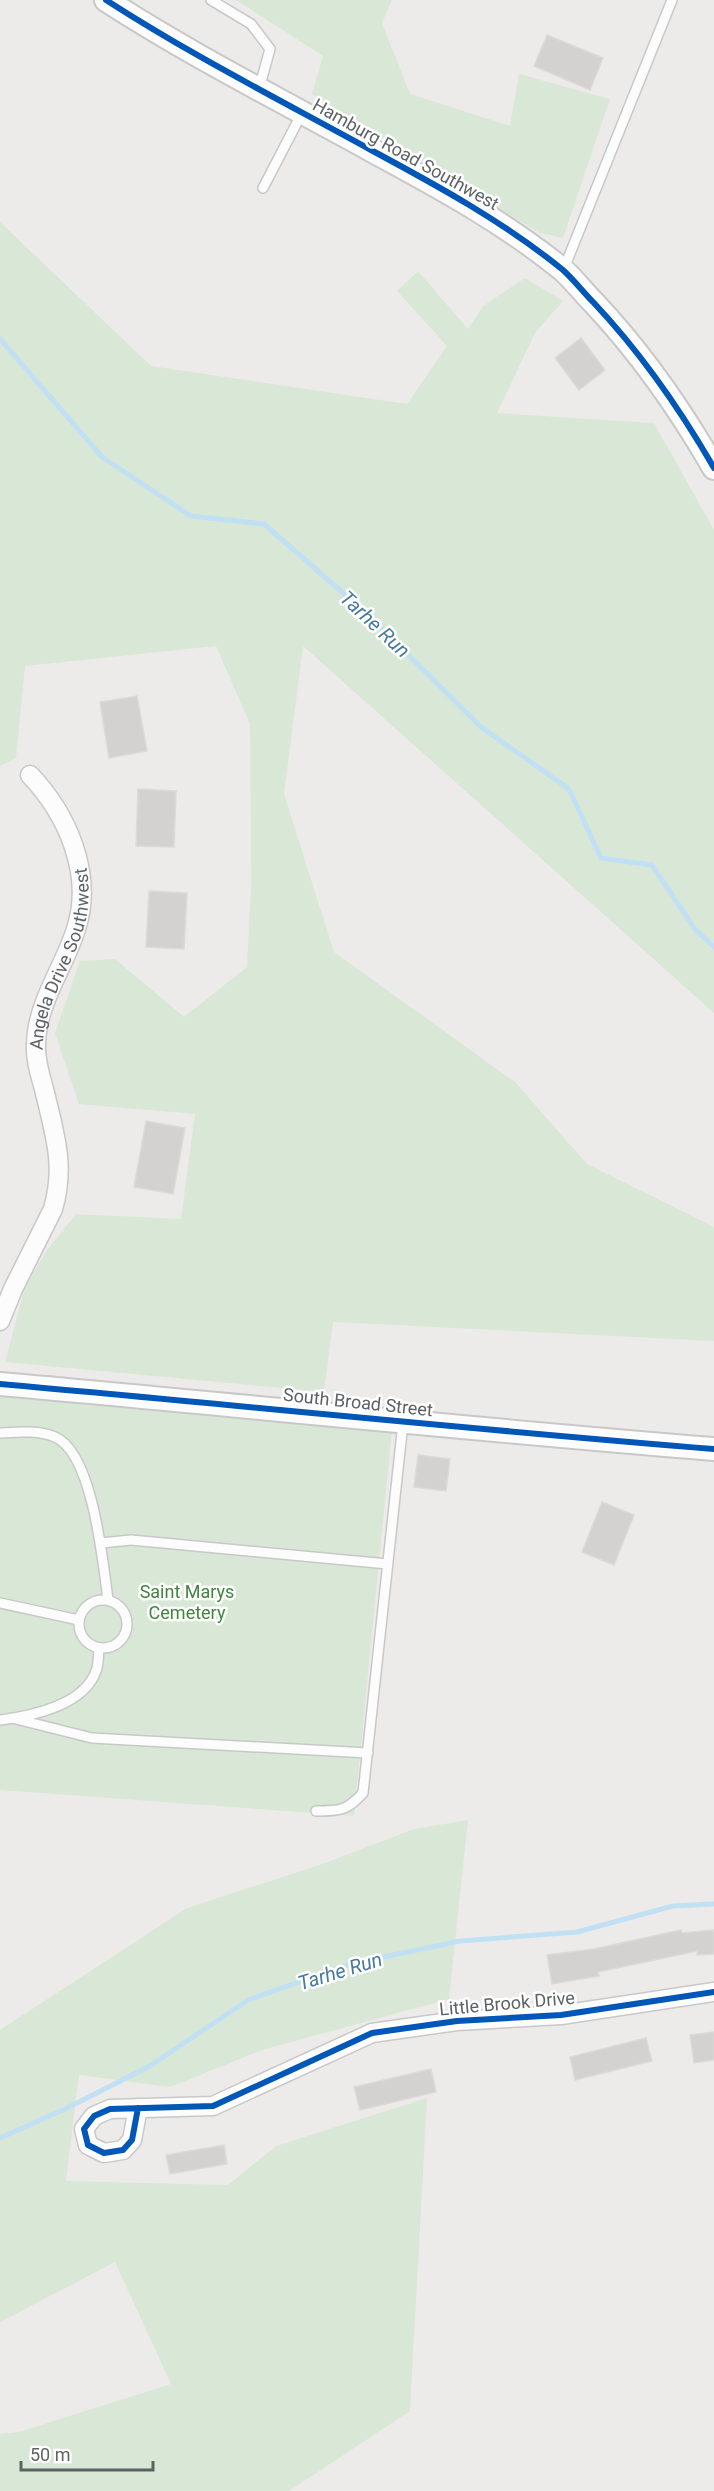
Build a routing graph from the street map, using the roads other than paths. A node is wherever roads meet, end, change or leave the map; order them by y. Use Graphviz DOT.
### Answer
graph roads {
  1 [pos="106,0"];
  2 [pos="211,0"];
  3 [pos="672,0"];
  4 [pos="259,89"];
  5 [pos="302,112"];
  6 [pos="263,188"];
  7 [pos="563,271"];
  8 [pos="714,468"];
  9 [pos="30,775"];
  10 [pos="0,1321"];
  11 [pos="0,1384"];
  12 [pos="404,1421"];
  13 [pos="0,1433"];
  14 [pos="714,1449"];
  15 [pos="101,1543"];
  16 [pos="388,1564"];
  17 [pos="108,1600"];
  18 [pos="0,1603"];
  19 [pos="80,1620"];
  20 [pos="99,1648"];
  21 [pos="12,1719"];
  22 [pos="0,1720"];
  23 [pos="368,1753"];
  24 [pos="315,1811"];
  25 [pos="714,1992"];
  26 [pos="138,2108"];
  1 -- 4 [label="street, Hamburg Road Southwest"];
  2 -- 4 [label="lane"];
  3 -- 7 [label="lane"];
  4 -- 5 [label="street, Hamburg Road Southwest"];
  5 -- 6 [label="lane"];
  5 -- 7 [label="street, Hamburg Road Southwest"];
  7 -- 8 [label="street, Hamburg Road Southwest"];
  9 -- 10 [label="street, Angela Drive Southwest"];
  11 -- 12 [label="street, South Broad Street"];
  12 -- 14 [label="street, South Broad Street"];
  12 -- 16 [label="lane"];
  13 -- 15 [label="lane"];
  15 -- 16 [label="lane"];
  15 -- 17 [label="lane"];
  16 -- 23 [label="lane"];
  17 -- 19 [label="lane"];
  17 -- 20 [label="lane"];
  18 -- 19 [label="lane"];
  19 -- 20 [label="lane"];
  20 -- 21 [label="lane"];
  21 -- 22 [label="lane"];
  21 -- 23 [label="lane"];
  23 -- 24 [label="lane"];
  25 -- 26 [label="street, Little Brook Drive"];
}
